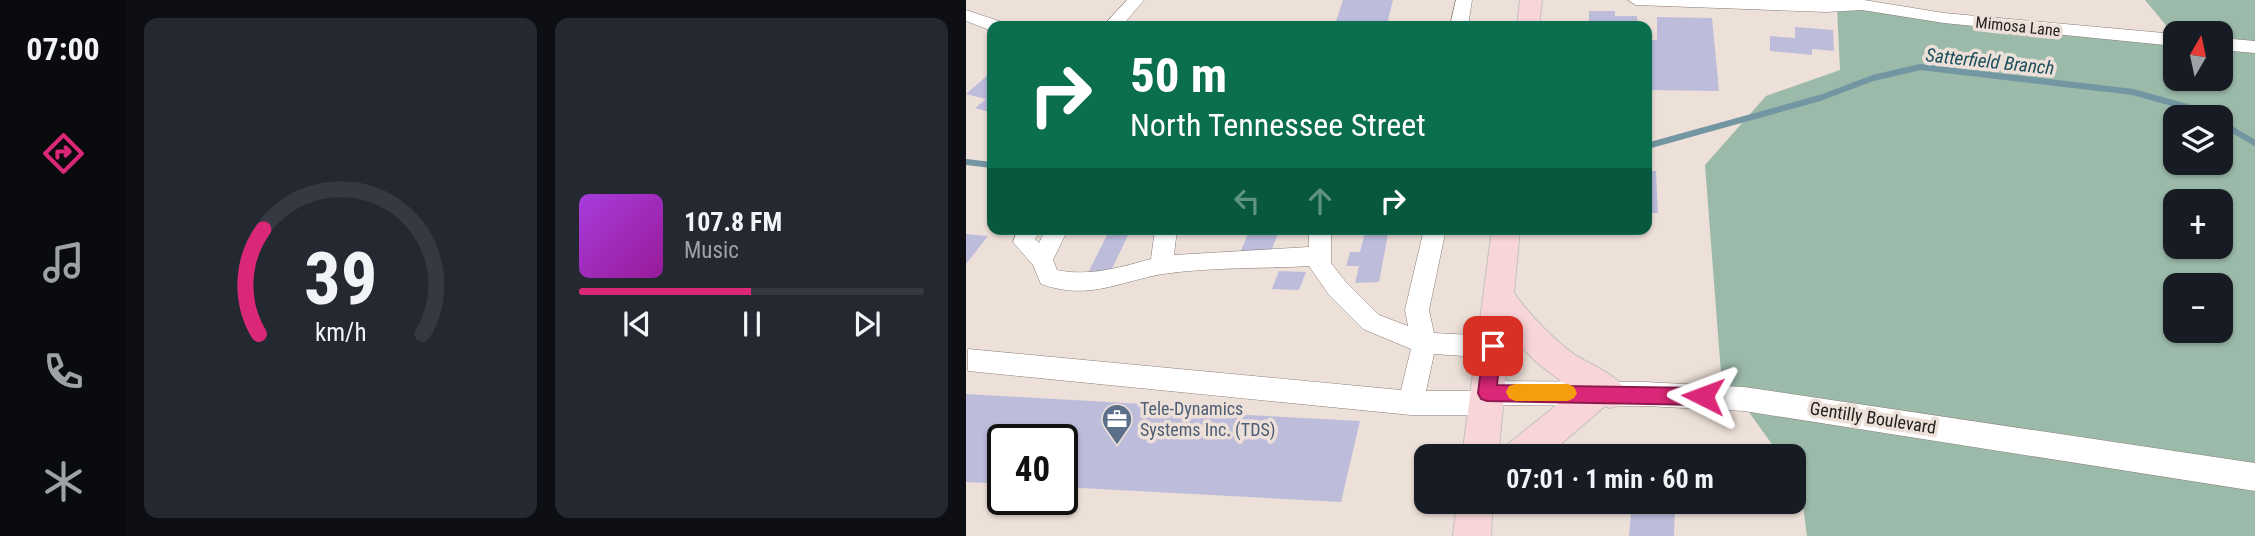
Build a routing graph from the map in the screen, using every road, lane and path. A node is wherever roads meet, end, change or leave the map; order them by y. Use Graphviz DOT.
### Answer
graph roads {
  1 [pos="1136,0"];
  2 [pos="1464,0"];
  3 [pos="1531,0"];
  4 [pos="1636,0"];
  5 [pos="1858,2"];
  6 [pos="966,15"];
  7 [pos="1117,21"];
  8 [pos="1460,21"];
  9 [pos="1529,21"];
  10 [pos="987,23"];
  11 [pos="2163,39"];
  12 [pos="2233,45"];
  13 [pos="2255,47"];
  14 [pos="1026,235"];
  15 [pos="1054,235"];
  16 [pos="1165,235"];
  17 [pos="1320,235"];
  18 [pos="1434,235"];
  19 [pos="1505,235"];
  20 [pos="1320,256"];
  21 [pos="1042,260"];
  22 [pos="1162,265"];
  23 [pos="1498,295"];
  24 [pos="1424,343"];
  25 [pos="1493,346"];
  26 [pos="968,360"];
  27 [pos="1603,393"];
  28 [pos="1487,398"];
  29 [pos="1411,403"];
  30 [pos="1482,444"];
  31 [pos="1533,444"];
  32 [pos="2255,477"];
  1 -- 7 [label="street"];
  2 -- 8 [label="street"];
  3 -- 9 [label="main road"];
  4 -- 5 [label="street, Mimosa Lane"];
  5 -- 11 [label="street, Mimosa Lane"];
  6 -- 10 [label="street"];
  12 -- 13 [label="street"];
  14 -- 21 [label="street"];
  15 -- 21 [label="street"];
  16 -- 22 [label="street"];
  17 -- 20 [label="lane"];
  18 -- 24 [label="street"];
  19 -- 23 [label="main road"];
  20 -- 22 [label="street"];
  20 -- 24 [label="street"];
  21 -- 22 [label="street"];
  23 -- 25 [label="main road"];
  23 -- 27 [label="main road"];
  24 -- 25 [label="street"];
  24 -- 29 [label="street"];
  25 -- 28 [label="main road"];
  26 -- 29 [label="street, Gentilly Boulevard"];
  27 -- 28 [label="street, Gentilly Boulevard"];
  27 -- 31 [label="main road"];
  27 -- 32 [label="street, Gentilly Boulevard"];
  28 -- 29 [label="street, Gentilly Boulevard"];
  28 -- 30 [label="main road"];
}
